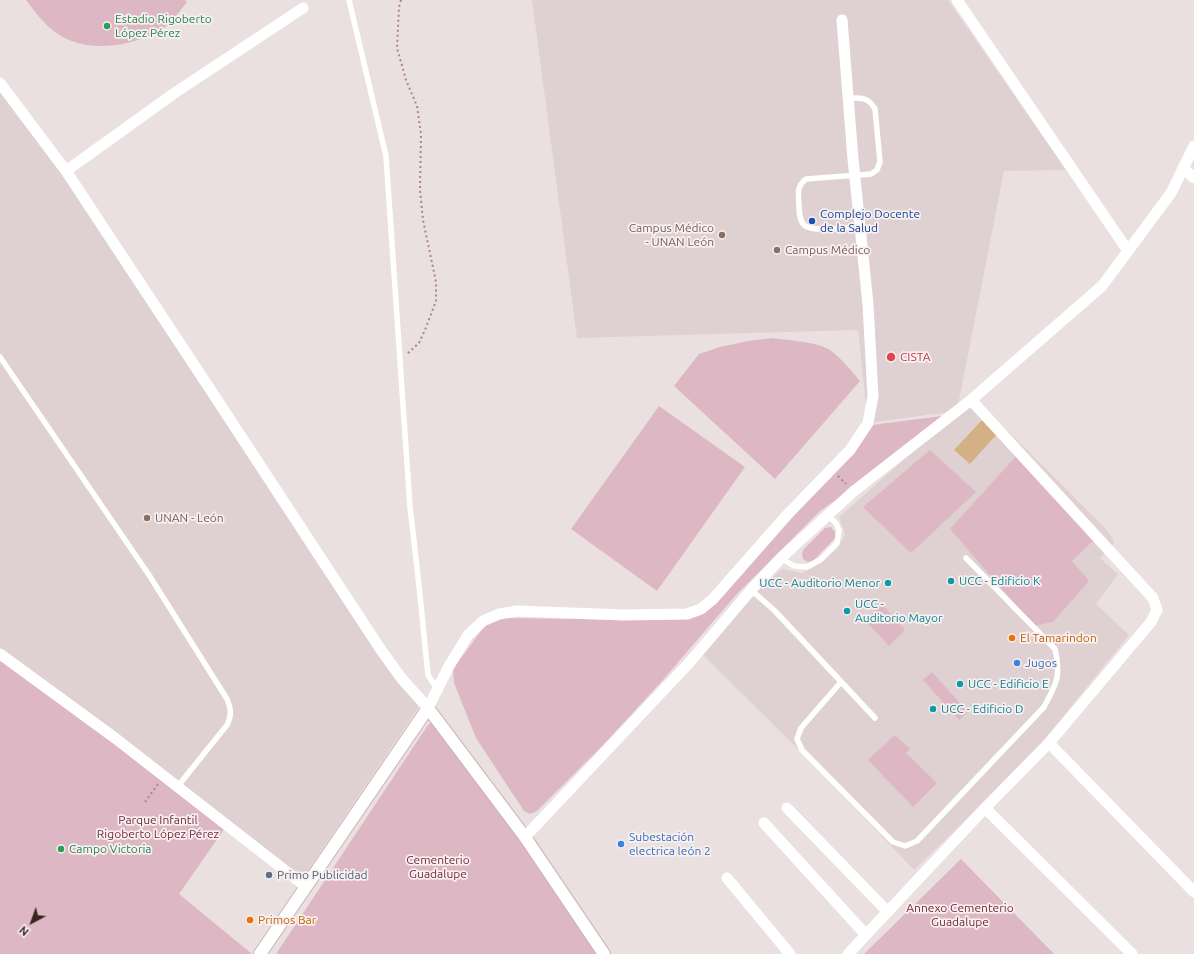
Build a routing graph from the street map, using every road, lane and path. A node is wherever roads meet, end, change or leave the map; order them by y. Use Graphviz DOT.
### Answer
graph roads {
  1 [pos="349,0"];
  2 [pos="401,0"];
  3 [pos="957,0"];
  4 [pos="303,8"];
  5 [pos="842,20"];
  6 [pos="0,83"];
  7 [pos="849,98"];
  8 [pos="1194,146"];
  9 [pos="1183,168"];
  10 [pos="66,171"];
  11 [pos="855,176"];
  12 [pos="1194,178"];
  13 [pos="860,226"];
  14 [pos="1128,251"];
  15 [pos="0,357"];
  16 [pos="400,359"];
  17 [pos="971,400"];
  18 [pos="831,469"];
  19 [pos="854,491"];
  20 [pos="827,515"];
  21 [pos="781,558"];
  22 [pos="966,558"];
  23 [pos="751,590"];
  24 [pos="0,654"];
  25 [pos="840,682"];
  26 [pos="437,689"];
  27 [pos="428,708"];
  28 [pos="875,718"];
  29 [pos="1049,743"];
  30 [pos="164,775"];
  31 [pos="178,786"];
  32 [pos="145,802"];
  33 [pos="787,808"];
  34 [pos="985,808"];
  35 [pos="764,823"];
  36 [pos="526,837"];
  37 [pos="727,878"];
  38 [pos="306,886"];
  39 [pos="1194,892"];
  40 [pos="888,912"];
  41 [pos="866,935"];
  42 [pos="260,954"];
  43 [pos="604,954"];
  44 [pos="790,954"];
  45 [pos="848,954"];
  46 [pos="1132,954"];
  1 -- 16 [label="lane"];
  2 -- 16 [label="path"];
  3 -- 14 [label="street"];
  4 -- 10 [label="street"];
  5 -- 7 [label="street"];
  6 -- 10 [label="street"];
  7 -- 11 [label="street"];
  7 -- 11 [label="lane"];
  8 -- 9 [label="street"];
  9 -- 12 [label="street"];
  9 -- 14 [label="street"];
  10 -- 27 [label="street"];
  11 -- 13 [label="street"];
  11 -- 13 [label="lane"];
  13 -- 18 [label="street"];
  14 -- 17 [label="street"];
  15 -- 31 [label="lane"];
  16 -- 26 [label="lane"];
  17 -- 19 [label="street"];
  17 -- 29 [label="street"];
  18 -- 19 [label="path"];
  18 -- 26 [label="street"];
  19 -- 20 [label="street"];
  20 -- 21 [label="street"];
  20 -- 21 [label="lane"];
  21 -- 23 [label="street"];
  22 -- 25 [label="lane"];
  23 -- 25 [label="lane"];
  23 -- 36 [label="street"];
  24 -- 30 [label="street"];
  25 -- 28 [label="lane"];
  26 -- 27 [label="street"];
  27 -- 36 [label="street"];
  27 -- 38 [label="street"];
  29 -- 34 [label="street"];
  29 -- 39 [label="street"];
  30 -- 31 [label="street"];
  30 -- 32 [label="path"];
  31 -- 38 [label="street"];
  33 -- 40 [label="street"];
  34 -- 40 [label="street"];
  34 -- 46 [label="street"];
  35 -- 41 [label="street"];
  36 -- 43 [label="street"];
  37 -- 44 [label="street"];
  38 -- 42 [label="street"];
  40 -- 41 [label="street"];
  41 -- 45 [label="street"];
}
